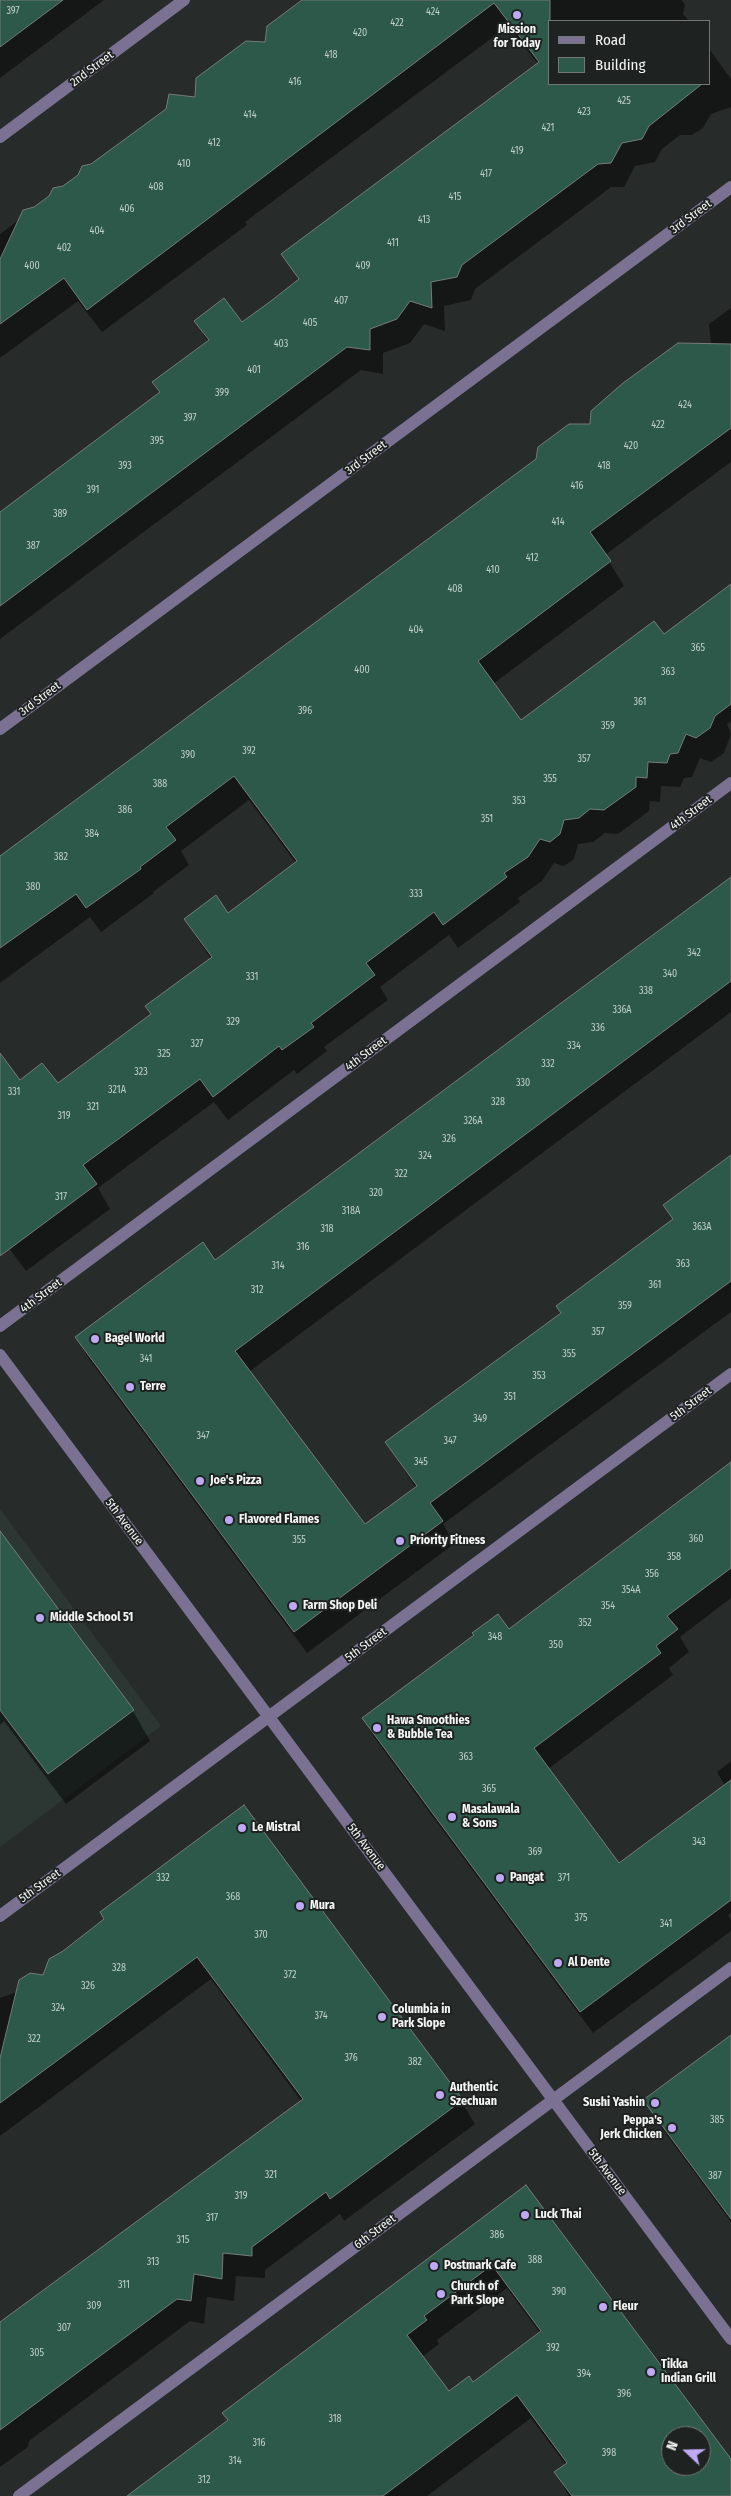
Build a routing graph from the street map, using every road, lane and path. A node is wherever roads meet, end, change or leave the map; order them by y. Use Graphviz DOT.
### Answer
graph roads {
  1 [pos="184,0"];
  2 [pos="0,137"];
  3 [pos="731,187"];
  4 [pos="0,729"];
  5 [pos="731,783"];
  6 [pos="0,1326"];
  7 [pos="0,1355"];
  8 [pos="731,1374"];
  9 [pos="269,1716"];
  10 [pos="0,1916"];
  11 [pos="731,1968"];
  12 [pos="553,2100"];
  13 [pos="731,2339"];
  14 [pos="19,2496"];
  1 -- 2 [label="street, 2nd Street"];
  3 -- 4 [label="street, 3rd Street"];
  5 -- 6 [label="street, 4th Street"];
  7 -- 9 [label="street, 5th Avenue"];
  8 -- 9 [label="street, 5th Street"];
  9 -- 10 [label="street, 5th Street"];
  9 -- 12 [label="street, 5th Avenue"];
  11 -- 12 [label="street, 6th Street"];
  12 -- 13 [label="street, 5th Avenue"];
  12 -- 14 [label="street, 6th Street"];
}
